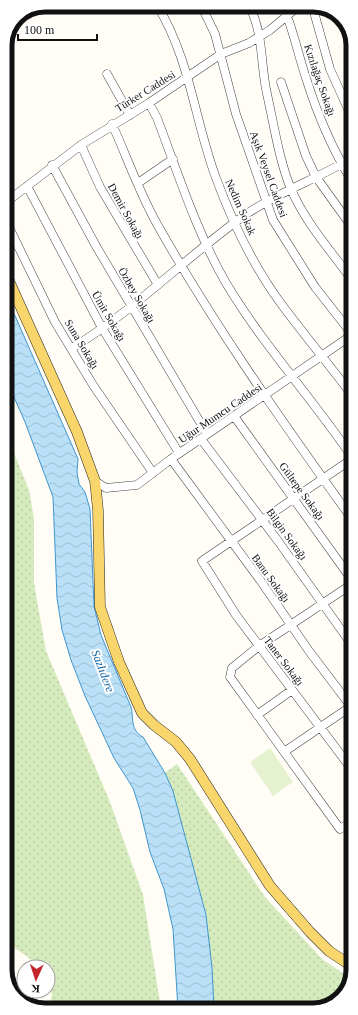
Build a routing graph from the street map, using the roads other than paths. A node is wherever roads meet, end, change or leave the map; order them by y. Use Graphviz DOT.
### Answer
graph roads {
  1 [pos="161,12"];
  2 [pos="204,12"];
  3 [pos="252,12"];
  4 [pos="286,12"];
  5 [pos="292,12"];
  6 [pos="314,12"];
  7 [pos="288,16"];
  8 [pos="260,36"];
  9 [pos="221,54"];
  10 [pos="106,74"];
  11 [pos="188,77"];
  12 [pos="281,82"];
  13 [pos="149,103"];
  14 [pos="346,105"];
  15 [pos="130,115"];
  16 [pos="112,124"];
  17 [pos="80,145"];
  18 [pos="173,159"];
  19 [pos="346,162"];
  20 [pos="342,164"];
  21 [pos="52,165"];
  22 [pos="346,171"];
  23 [pos="316,177"];
  24 [pos="138,183"];
  25 [pos="27,186"];
  26 [pos="291,189"];
  27 [pos="12,198"];
  28 [pos="266,201"];
  29 [pos="346,219"];
  30 [pos="236,222"];
  31 [pos="12,233"];
  32 [pos="207,244"];
  33 [pos="182,265"];
  34 [pos="346,272"];
  35 [pos="158,285"];
  36 [pos="12,288"];
  37 [pos="131,306"];
  38 [pos="346,326"];
  39 [pos="102,328"];
  40 [pos="346,339"];
  41 [pos="72,348"];
  42 [pos="323,356"];
  43 [pos="292,378"];
  44 [pos="346,387"];
  45 [pos="264,396"];
  46 [pos="234,416"];
  47 [pos="204,437"];
  48 [pos="346,449"];
  49 [pos="180,453"];
  50 [pos="171,459"];
  51 [pos="346,462"];
  52 [pos="152,473"];
  53 [pos="323,478"];
  54 [pos="95,481"];
  55 [pos="294,498"];
  56 [pos="346,511"];
  57 [pos="262,519"];
  58 [pos="231,542"];
  59 [pos="346,572"];
  60 [pos="346,588"];
  61 [pos="323,603"];
  62 [pos="291,625"];
  63 [pos="346,636"];
  64 [pos="259,646"];
  65 [pos="292,690"];
  66 [pos="346,699"];
  67 [pos="346,711"];
  68 [pos="257,714"];
  69 [pos="321,728"];
  70 [pos="284,752"];
  71 [pos="346,762"];
  72 [pos="346,825"];
  73 [pos="346,963"];
  1 -- 11 [label="street, Nedim Sokak"];
  2 -- 9 [label="street, Aşık Veysel Caddesi"];
  3 -- 8 [label="street"];
  4 -- 7 [label="street, Kızılağaç Sokağı"];
  5 -- 7 [label="street, Türker Caddesi"];
  6 -- 14 [label="street"];
  7 -- 8 [label="street, Türker Caddesi"];
  7 -- 20 [label="street, Kızılağaç Sokağı"];
  8 -- 9 [label="street, Türker Caddesi"];
  8 -- 26 [label="street"];
  9 -- 11 [label="street, Türker Caddesi"];
  9 -- 28 [label="street, Aşık Veysel Caddesi"];
  10 -- 15 [label="street"];
  11 -- 13 [label="street, Türker Caddesi"];
  11 -- 30 [label="street, Nedim Sokak"];
  12 -- 23 [label="street"];
  13 -- 15 [label="street, Türker Caddesi"];
  13 -- 18 [label="street"];
  15 -- 16 [label="street, Türker Caddesi"];
  16 -- 17 [label="street, Türker Caddesi"];
  16 -- 24 [label="street"];
  17 -- 21 [label="street, Türker Caddesi"];
  17 -- 35 [label="street, Demir Sokağı"];
  18 -- 24 [label="street"];
  18 -- 32 [label="street"];
  19 -- 20 [label="street"];
  20 -- 22 [label="street, Kızılağaç Sokağı"];
  20 -- 23 [label="street"];
  21 -- 25 [label="street, Türker Caddesi"];
  21 -- 37 [label="street, Özbey Sokağı"];
  23 -- 26 [label="street"];
  23 -- 29 [label="street"];
  24 -- 33 [label="street"];
  25 -- 27 [label="street, Türker Caddesi"];
  25 -- 39 [label="street, Ümit Sokağı"];
  26 -- 28 [label="street"];
  26 -- 34 [label="street"];
  28 -- 30 [label="street"];
  28 -- 38 [label="street, Aşık Veysel Caddesi"];
  30 -- 32 [label="street"];
  30 -- 42 [label="street, Nedim Sokak"];
  31 -- 41 [label="street, Suna Sokağı"];
  32 -- 33 [label="street"];
  32 -- 43 [label="street"];
  33 -- 35 [label="street"];
  33 -- 45 [label="street"];
  35 -- 37 [label="street"];
  36 -- 54 [label="main road"];
  37 -- 39 [label="street"];
  37 -- 47 [label="street, Özbey Sokağı"];
  39 -- 41 [label="street"];
  39 -- 49 [label="street, Ümit Sokağı"];
  40 -- 42 [label="street, Uğur Mumcu Caddesi"];
  41 -- 52 [label="street, Suna Sokağı"];
  42 -- 43 [label="street, Uğur Mumcu Caddesi"];
  42 -- 44 [label="street, Nedim Sokak"];
  43 -- 45 [label="street, Uğur Mumcu Caddesi"];
  43 -- 48 [label="street"];
  45 -- 46 [label="street, Uğur Mumcu Caddesi"];
  45 -- 53 [label="street"];
  46 -- 47 [label="street, Uğur Mumcu Caddesi"];
  46 -- 55 [label="street, Gültepe Sokağı"];
  47 -- 49 [label="street, Uğur Mumcu Caddesi"];
  47 -- 57 [label="street, Bilgin Sokağı"];
  49 -- 50 [label="street, Uğur Mumcu Caddesi"];
  50 -- 52 [label="street, Uğur Mumcu Caddesi"];
  50 -- 58 [label="street, Banu Sokağı"];
  51 -- 53 [label="street"];
  52 -- 54 [label="street, Uğur Mumcu Caddesi"];
  53 -- 55 [label="street"];
  53 -- 56 [label="street"];
  54 -- 73 [label="main road"];
  55 -- 57 [label="street"];
  55 -- 59 [label="street, Gültepe Sokağı"];
  57 -- 58 [label="street"];
  57 -- 61 [label="street, Bilgin Sokağı"];
  58 -- 62 [label="street, Banu Sokağı"];
  58 -- 64 [label="street, Taner Sokağı"];
  60 -- 61 [label="street"];
  61 -- 62 [label="street"];
  61 -- 63 [label="street, Bilgin Sokağı"];
  62 -- 64 [label="street"];
  62 -- 66 [label="street, Banu Sokağı"];
  64 -- 65 [label="street, Taner Sokağı"];
  64 -- 68 [label="street"];
  65 -- 68 [label="street"];
  65 -- 69 [label="street, Taner Sokağı"];
  67 -- 69 [label="street"];
  68 -- 70 [label="street"];
  69 -- 70 [label="street"];
  69 -- 71 [label="street, Taner Sokağı"];
  70 -- 72 [label="street"];
}
